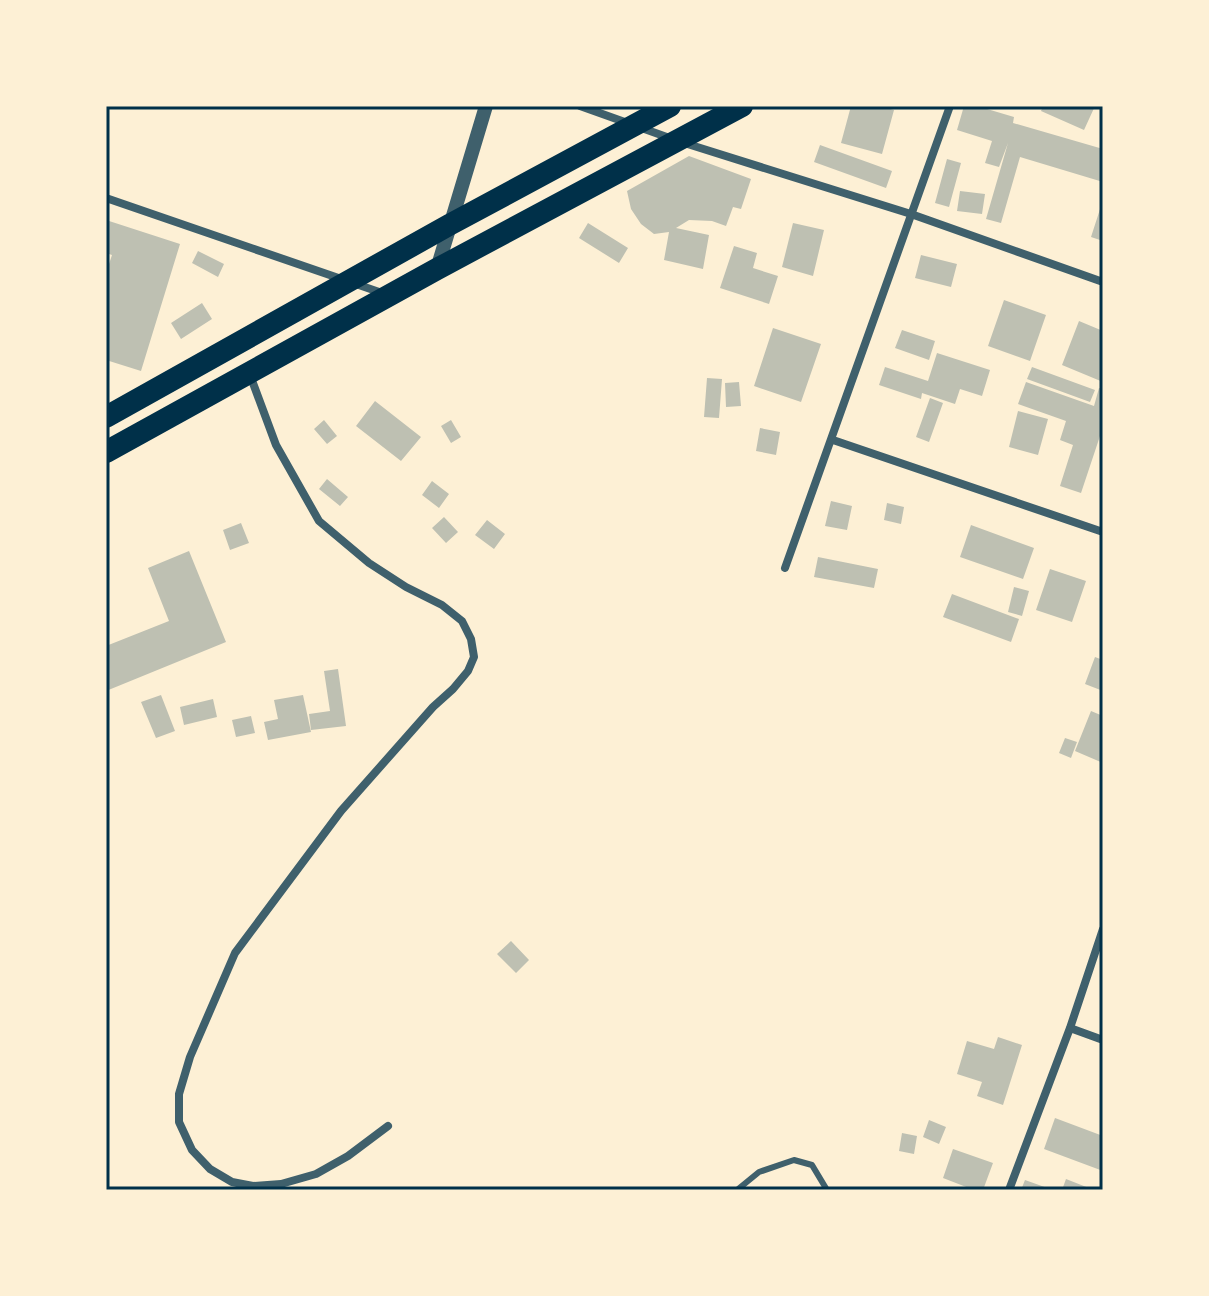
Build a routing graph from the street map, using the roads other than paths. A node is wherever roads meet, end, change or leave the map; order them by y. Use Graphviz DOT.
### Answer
graph roads {
  1 [pos="486,106"];
  2 [pos="580,106"];
  3 [pos="670,106"];
  4 [pos="742,106"];
  5 [pos="950,106"];
  6 [pos="634,127"];
  7 [pos="678,141"];
  8 [pos="106,198"];
  9 [pos="911,214"];
  10 [pos="449,225"];
  11 [pos="437,269"];
  12 [pos="1103,282"];
  13 [pos="348,283"];
  14 [pos="390,296"];
  15 [pos="249,374"];
  16 [pos="106,417"];
  17 [pos="833,440"];
  18 [pos="116,444"];
  19 [pos="1103,532"];
  20 [pos="785,568"];
  21 [pos="1103,929"];
  22 [pos="1070,1028"];
  23 [pos="1103,1040"];
  24 [pos="388,1126"];
  25 [pos="737,1190"];
  26 [pos="827,1190"];
  27 [pos="1009,1190"];
  1 -- 10 [label="street"];
  2 -- 6 [label="street"];
  3 -- 6 [label="highway"];
  4 -- 7 [label="highway"];
  5 -- 9 [label="street"];
  6 -- 7 [label="street"];
  6 -- 10 [label="highway"];
  7 -- 9 [label="street"];
  7 -- 11 [label="highway"];
  8 -- 13 [label="street"];
  9 -- 12 [label="street"];
  9 -- 17 [label="street"];
  10 -- 11 [label="street"];
  10 -- 13 [label="highway"];
  11 -- 14 [label="highway"];
  13 -- 14 [label="street"];
  13 -- 16 [label="highway"];
  14 -- 15 [label="highway"];
  15 -- 18 [label="highway"];
  15 -- 24 [label="street"];
  17 -- 19 [label="street"];
  17 -- 20 [label="street"];
  21 -- 22 [label="street"];
  22 -- 23 [label="street"];
  22 -- 27 [label="street"];
  25 -- 26 [label="lane"];
}
